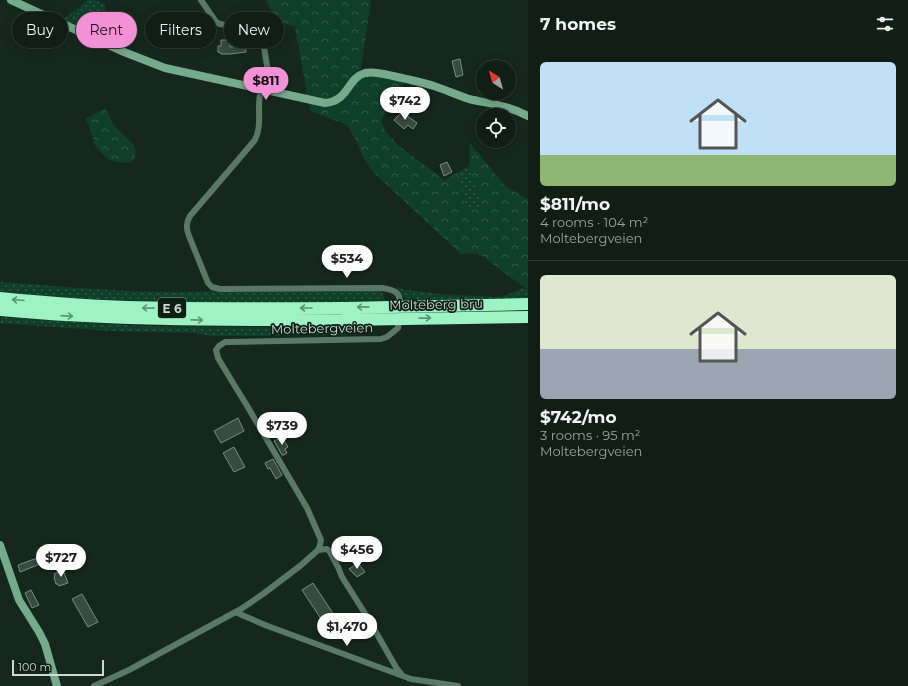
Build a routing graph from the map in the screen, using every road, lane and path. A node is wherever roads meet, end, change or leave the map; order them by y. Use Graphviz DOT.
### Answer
graph roads {
  1 [pos="10,0"];
  2 [pos="201,0"];
  3 [pos="261,90"];
  4 [pos="270,92"];
  5 [pos="528,116"];
  6 [pos="0,298"];
  7 [pos="528,304"];
  8 [pos="0,310"];
  9 [pos="528,317"];
  10 [pos="320,540"];
  11 [pos="0,546"];
  12 [pos="327,549"];
  13 [pos="318,550"];
  14 [pos="235,612"];
  15 [pos="405,677"];
  16 [pos="57,686"];
  17 [pos="94,686"];
  18 [pos="458,686"];
  1 -- 3 [label="main road"];
  2 -- 4 [label="street"];
  3 -- 4 [label="main road"];
  3 -- 10 [label="street, Moltebergveien"];
  4 -- 5 [label="main road"];
  7 -- 6 [label="highway, Molteberg bru / E 6, one-way, bridge"];
  8 -- 9 [label="highway, Molteberg bru / E 6, one-way, bridge"];
  10 -- 12 [label="street"];
  10 -- 13 [label="street"];
  11 -- 16 [label="main road"];
  12 -- 13 [label="street"];
  12 -- 15 [label="street"];
  13 -- 14 [label="street"];
  14 -- 15 [label="street"];
  14 -- 17 [label="street"];
  15 -- 18 [label="street"];
}
